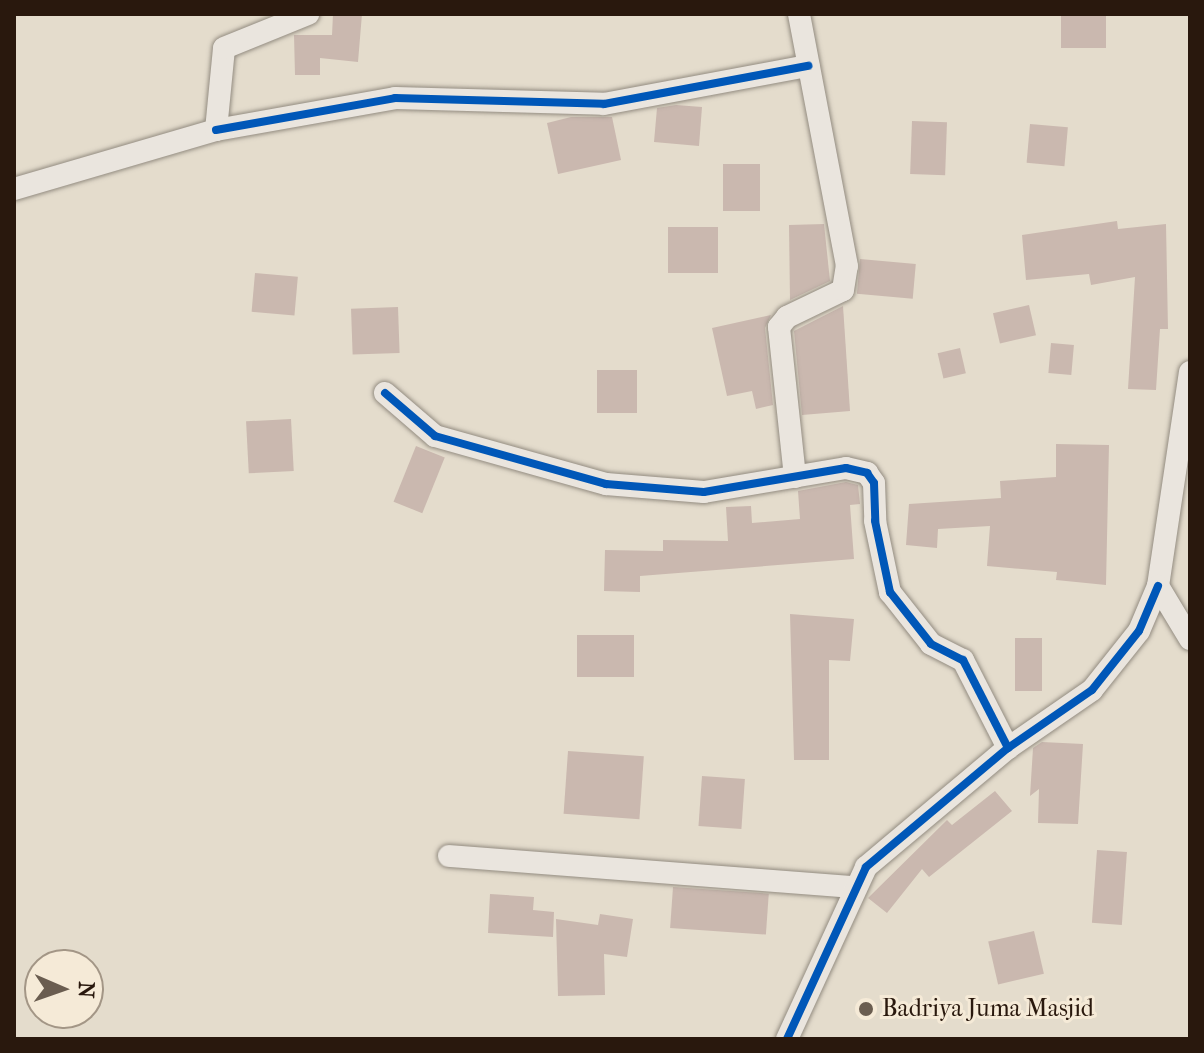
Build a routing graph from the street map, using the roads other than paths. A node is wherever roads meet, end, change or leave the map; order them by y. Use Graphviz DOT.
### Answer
graph roads {
  1 [pos="308,14"];
  2 [pos="799,14"];
  3 [pos="808,66"];
  4 [pos="216,130"];
  5 [pos="14,189"];
  6 [pos="1190,372"];
  7 [pos="385,393"];
  8 [pos="795,477"];
  9 [pos="1158,586"];
  10 [pos="1190,639"];
  11 [pos="1008,748"];
  12 [pos="449,856"];
  13 [pos="856,887"];
  14 [pos="787,1039"];
  1 -- 4 [label="street"];
  2 -- 3 [label="street"];
  3 -- 4 [label="street"];
  3 -- 8 [label="street"];
  4 -- 5 [label="street"];
  6 -- 9 [label="street"];
  7 -- 8 [label="street"];
  8 -- 11 [label="street"];
  9 -- 10 [label="street"];
  9 -- 11 [label="street"];
  11 -- 13 [label="street"];
  12 -- 13 [label="street"];
  13 -- 14 [label="street"];
}
